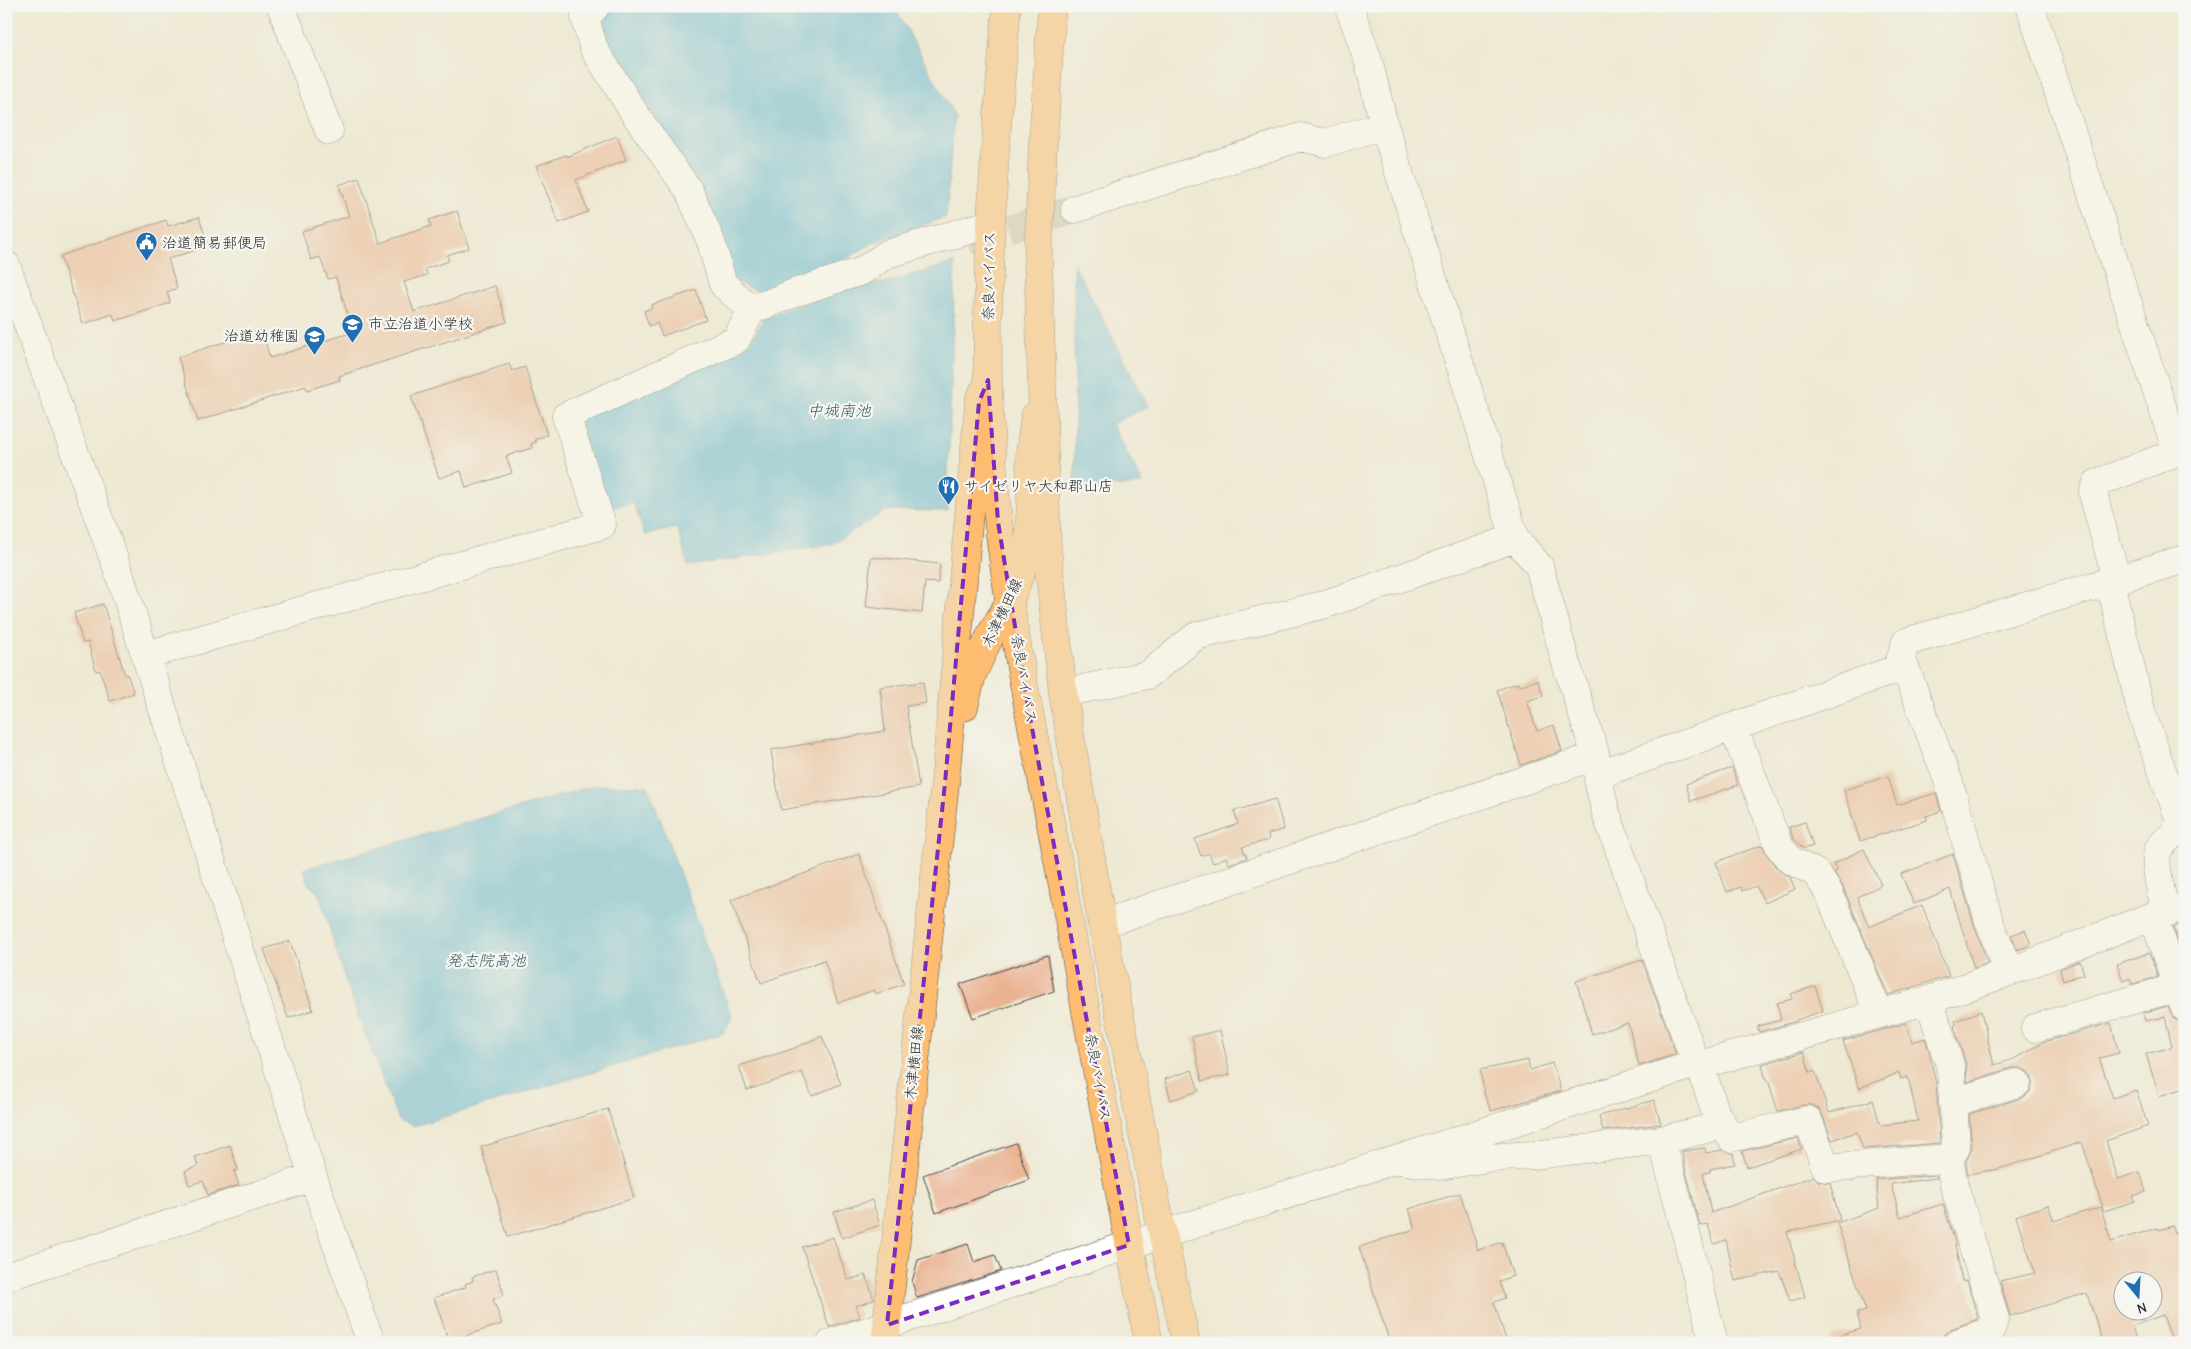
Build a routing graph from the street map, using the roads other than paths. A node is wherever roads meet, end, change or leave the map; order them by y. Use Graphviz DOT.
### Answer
graph roads {
  1 [pos="281,6"];
  2 [pos="596,6"];
  3 [pos="1007,6"];
  4 [pos="1052,6"];
  5 [pos="1349,6"];
  6 [pos="2030,6"];
  7 [pos="1384,125"];
  8 [pos="329,132"];
  9 [pos="1075,209"];
  10 [pos="990,224"];
  11 [pos="956,245"];
  12 [pos="6,265"];
  13 [pos="862,271"];
  14 [pos="752,310"];
  15 [pos="1040,378"];
  16 [pos="988,380"];
  17 [pos="1515,538"];
  18 [pos="2185,559"];
  19 [pos="2114,581"];
  20 [pos="1010,601"];
  21 [pos="146,655"];
  22 [pos="1901,657"];
  23 [pos="1063,692"];
  24 [pos="1733,727"];
  25 [pos="1599,767"];
  26 [pos="945,783"];
  27 [pos="2168,912"];
  28 [pos="1102,924"];
  29 [pos="2010,972"];
  30 [pos="2181,998"];
  31 [pos="1929,1000"];
  32 [pos="1879,1014"];
  33 [pos="2035,1028"];
  34 [pos="1698,1064"];
  35 [pos="2017,1083"];
  36 [pos="1954,1102"];
  37 [pos="1723,1125"];
  38 [pos="1662,1140"];
  39 [pos="1949,1158"];
  40 [pos="1398,1159"];
  41 [pos="313,1177"];
  42 [pos="1163,1234"];
  43 [pos="1129,1245"];
  44 [pos="6,1277"];
  45 [pos="886,1334"];
  46 [pos="371,1343"];
  47 [pos="831,1343"];
  48 [pos="1149,1343"];
  49 [pos="1186,1343"];
  50 [pos="1714,1343"];
  51 [pos="1957,1343"];
  1 -- 8 [label="street"];
  2 -- 14 [label="street"];
  3 -- 10 [label="main road, 奈良バイパス"];
  4 -- 15 [label="main road"];
  5 -- 7 [label="street"];
  6 -- 19 [label="street"];
  7 -- 9 [label="street"];
  7 -- 17 [label="street"];
  10 -- 13 [label="street"];
  10 -- 16 [label="main road, 奈良バイパス"];
  11 -- 13 [label="street"];
  12 -- 21 [label="street"];
  13 -- 14 [label="street"];
  14 -- 21 [label="street"];
  15 -- 20 [label="main road, 木津横田線"];
  15 -- 23 [label="main road"];
  16 -- 20 [label="main road, 奈良バイパス"];
  16 -- 26 [label="main road, 木津横田線"];
  17 -- 23 [label="street"];
  17 -- 25 [label="street"];
  18 -- 19 [label="street"];
  19 -- 22 [label="street"];
  19 -- 27 [label="street"];
  20 -- 26 [label="main road, 木津横田線"];
  20 -- 43 [label="main road, 奈良バイパス"];
  21 -- 41 [label="street"];
  22 -- 24 [label="street"];
  22 -- 29 [label="street"];
  23 -- 28 [label="main road"];
  24 -- 25 [label="street"];
  24 -- 32 [label="street"];
  25 -- 28 [label="street"];
  25 -- 34 [label="street"];
  26 -- 45 [label="main road, 木津横田線"];
  27 -- 29 [label="street"];
  27 -- 30 [label="street"];
  28 -- 42 [label="main road"];
  29 -- 31 [label="street"];
  30 -- 33 [label="street"];
  31 -- 32 [label="street"];
  31 -- 36 [label="street"];
  32 -- 34 [label="street"];
  34 -- 37 [label="street"];
  34 -- 40 [label="street"];
  35 -- 36 [label="street"];
  36 -- 39 [label="street"];
  37 -- 38 [label="street"];
  37 -- 39 [label="street"];
  38 -- 40 [label="street"];
  38 -- 50 [label="street"];
  39 -- 51 [label="street"];
  40 -- 42 [label="street"];
  41 -- 44 [label="street"];
  41 -- 46 [label="street"];
  42 -- 43 [label="street"];
  42 -- 49 [label="main road"];
  43 -- 45 [label="street"];
  43 -- 48 [label="main road, 奈良バイパス"];
  45 -- 47 [label="street"];
}
